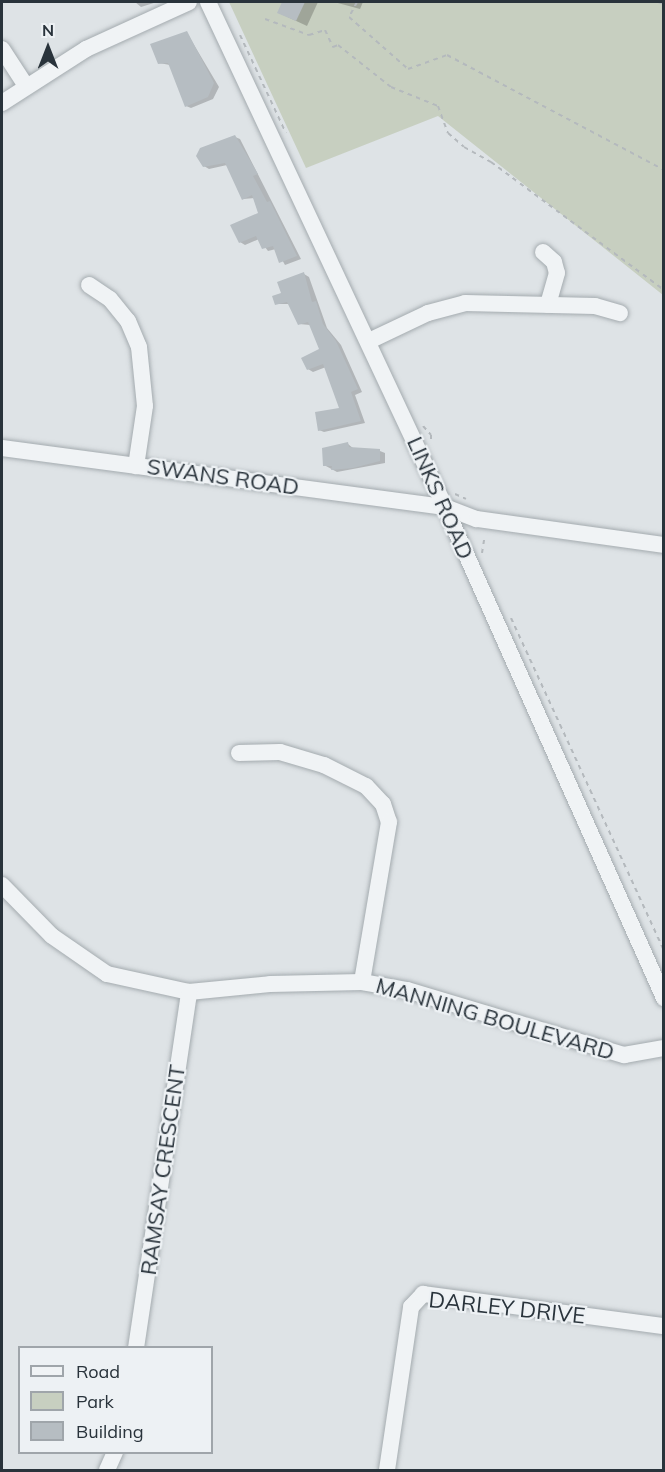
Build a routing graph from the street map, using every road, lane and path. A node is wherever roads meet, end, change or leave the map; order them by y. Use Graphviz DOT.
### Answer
graph roads {
  1 [pos="189,2"];
  2 [pos="208,2"];
  3 [pos="357,2"];
  4 [pos="658,2"];
  5 [pos="663,4"];
  6 [pos="265,19"];
  7 [pos="2,49"];
  8 [pos="26,86"];
  9 [pos="2,103"];
  10 [pos="663,170"];
  11 [pos="543,252"];
  12 [pos="89,285"];
  13 [pos="663,290"];
  14 [pos="548,305"];
  15 [pos="620,313"];
  16 [pos="369,341"];
  17 [pos="2,448"];
  18 [pos="136,466"];
  19 [pos="445,507"];
  20 [pos="477,519"];
  21 [pos="663,545"];
  22 [pos="482,554"];
  23 [pos="511,617"];
  24 [pos="239,753"];
  25 [pos="2,885"];
  26 [pos="663,951"];
  27 [pos="362,982"];
  28 [pos="189,992"];
  29 [pos="663,998"];
  30 [pos="663,1048"];
  31 [pos="663,1326"];
  32 [pos="136,1346"];
  33 [pos="114,1454"];
  34 [pos="107,1470"];
  35 [pos="387,1470"];
  1 -- 8 [label="street"];
  2 -- 16 [label="street, LINKS ROAD"];
  3 -- 10 [label="path"];
  4 -- 5 [label="path"];
  6 -- 13 [label="path"];
  7 -- 8 [label="street"];
  8 -- 9 [label="street"];
  11 -- 14 [label="street"];
  12 -- 18 [label="street"];
  14 -- 15 [label="street"];
  14 -- 16 [label="street"];
  16 -- 19 [label="street, LINKS ROAD"];
  17 -- 18 [label="street, SWANS ROAD"];
  18 -- 19 [label="street, SWANS ROAD"];
  19 -- 20 [label="street, SWANS ROAD"];
  19 -- 29 [label="street, LINKS ROAD"];
  20 -- 21 [label="street, SWANS ROAD"];
  20 -- 22 [label="path"];
  23 -- 26 [label="path"];
  24 -- 27 [label="street"];
  25 -- 28 [label="street, MANNING BOULEVARD"];
  27 -- 28 [label="street, MANNING BOULEVARD"];
  27 -- 30 [label="street, MANNING BOULEVARD"];
  28 -- 32 [label="street, RAMSAY CRESCENT"];
  31 -- 35 [label="street, DARLEY DRIVE"];
  33 -- 34 [label="street"];
}
